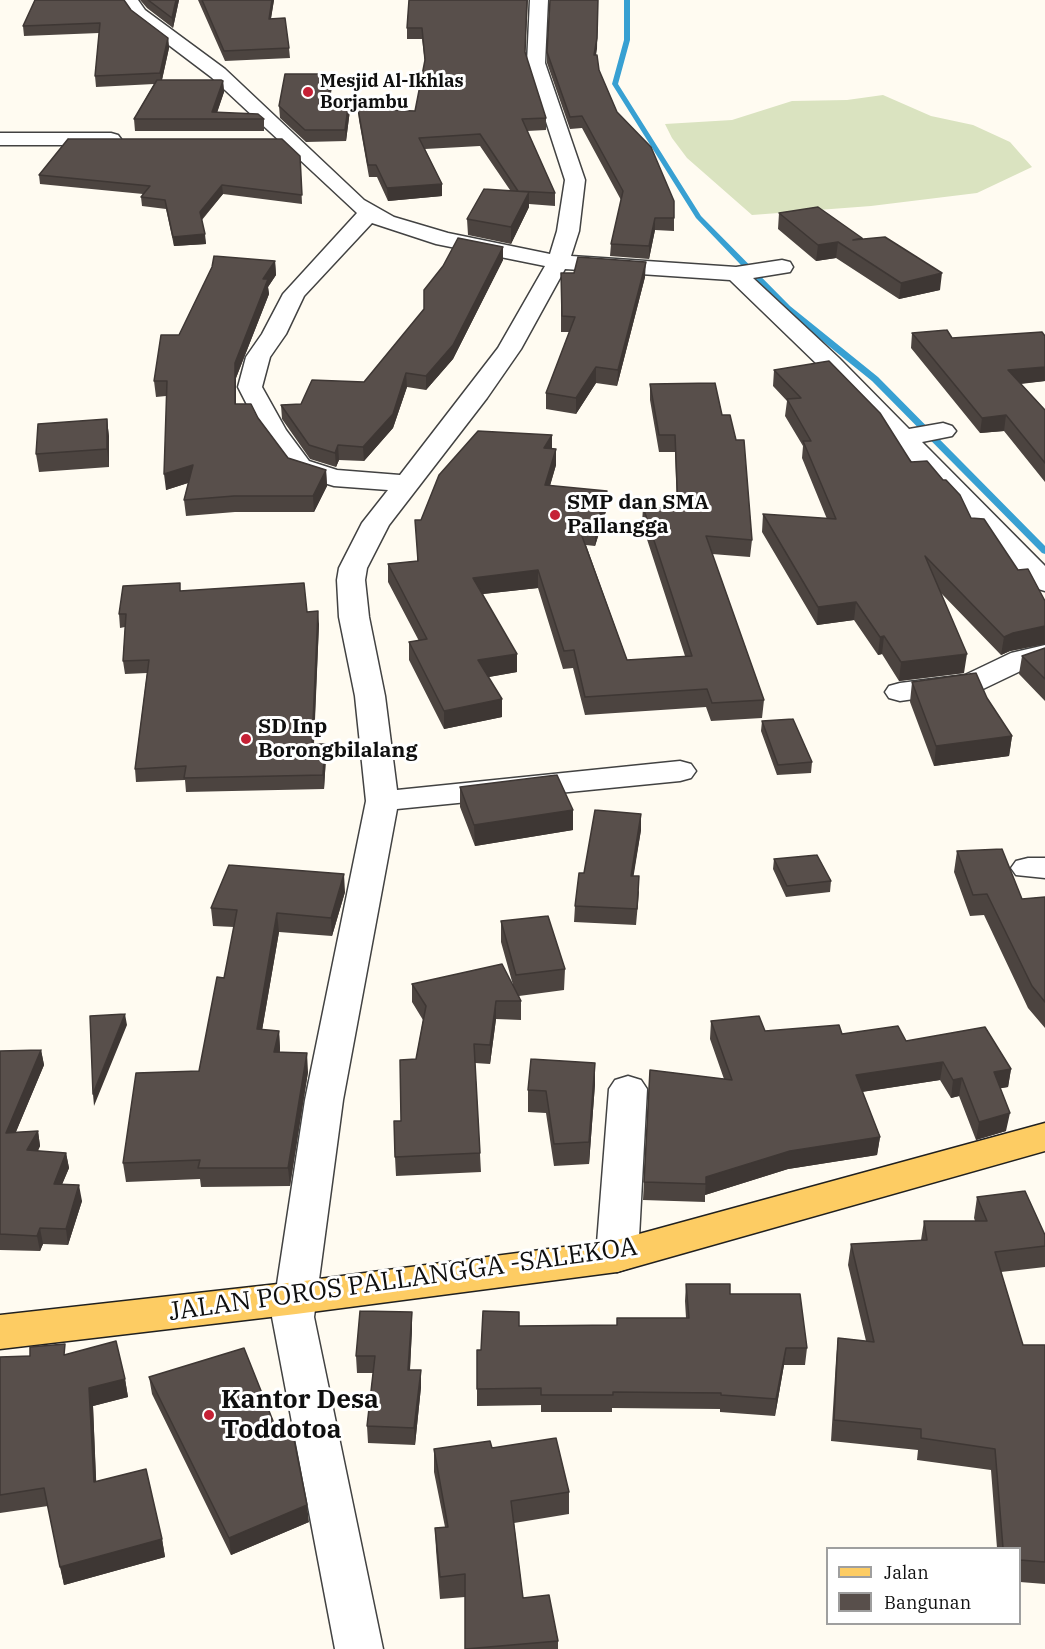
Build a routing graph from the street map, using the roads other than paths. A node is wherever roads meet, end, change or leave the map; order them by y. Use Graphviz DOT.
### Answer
graph roads {
  1 [pos="129,0"];
  2 [pos="539,0"];
  3 [pos="0,139"];
  4 [pos="134,139"];
  5 [pos="263,139"];
  6 [pos="286,139"];
  7 [pos="369,214"];
  8 [pos="558,262"];
  9 [pos="778,267"];
  10 [pos="741,273"];
  11 [pos="407,484"];
  12 [pos="1045,582"];
  13 [pos="1045,654"];
  14 [pos="900,692"];
  15 [pos="680,771"];
  16 [pos="382,801"];
  17 [pos="628,1089"];
  18 [pos="1045,1137"];
  19 [pos="617,1256"];
  20 [pos="296,1298"];
  21 [pos="0,1332"];
  22 [pos="359,1649"];
  1 -- 6 [label="street"];
  2 -- 8 [label="street"];
  3 -- 4 [label="street"];
  5 -- 6 [label="street"];
  6 -- 7 [label="street"];
  7 -- 8 [label="street"];
  7 -- 11 [label="street"];
  8 -- 10 [label="street"];
  8 -- 11 [label="street"];
  9 -- 10 [label="street"];
  10 -- 12 [label="street"];
  11 -- 16 [label="street"];
  13 -- 14 [label="street"];
  15 -- 16 [label="street"];
  16 -- 20 [label="street"];
  17 -- 19 [label="street"];
  18 -- 19 [label="main road, JALAN POROS PALLANGGA -SALEKOA"];
  19 -- 20 [label="main road, JALAN POROS PALLANGGA -SALEKOA"];
  20 -- 21 [label="main road, JALAN POROS PALLANGGA -SALEKOA"];
  20 -- 22 [label="street"];
}
